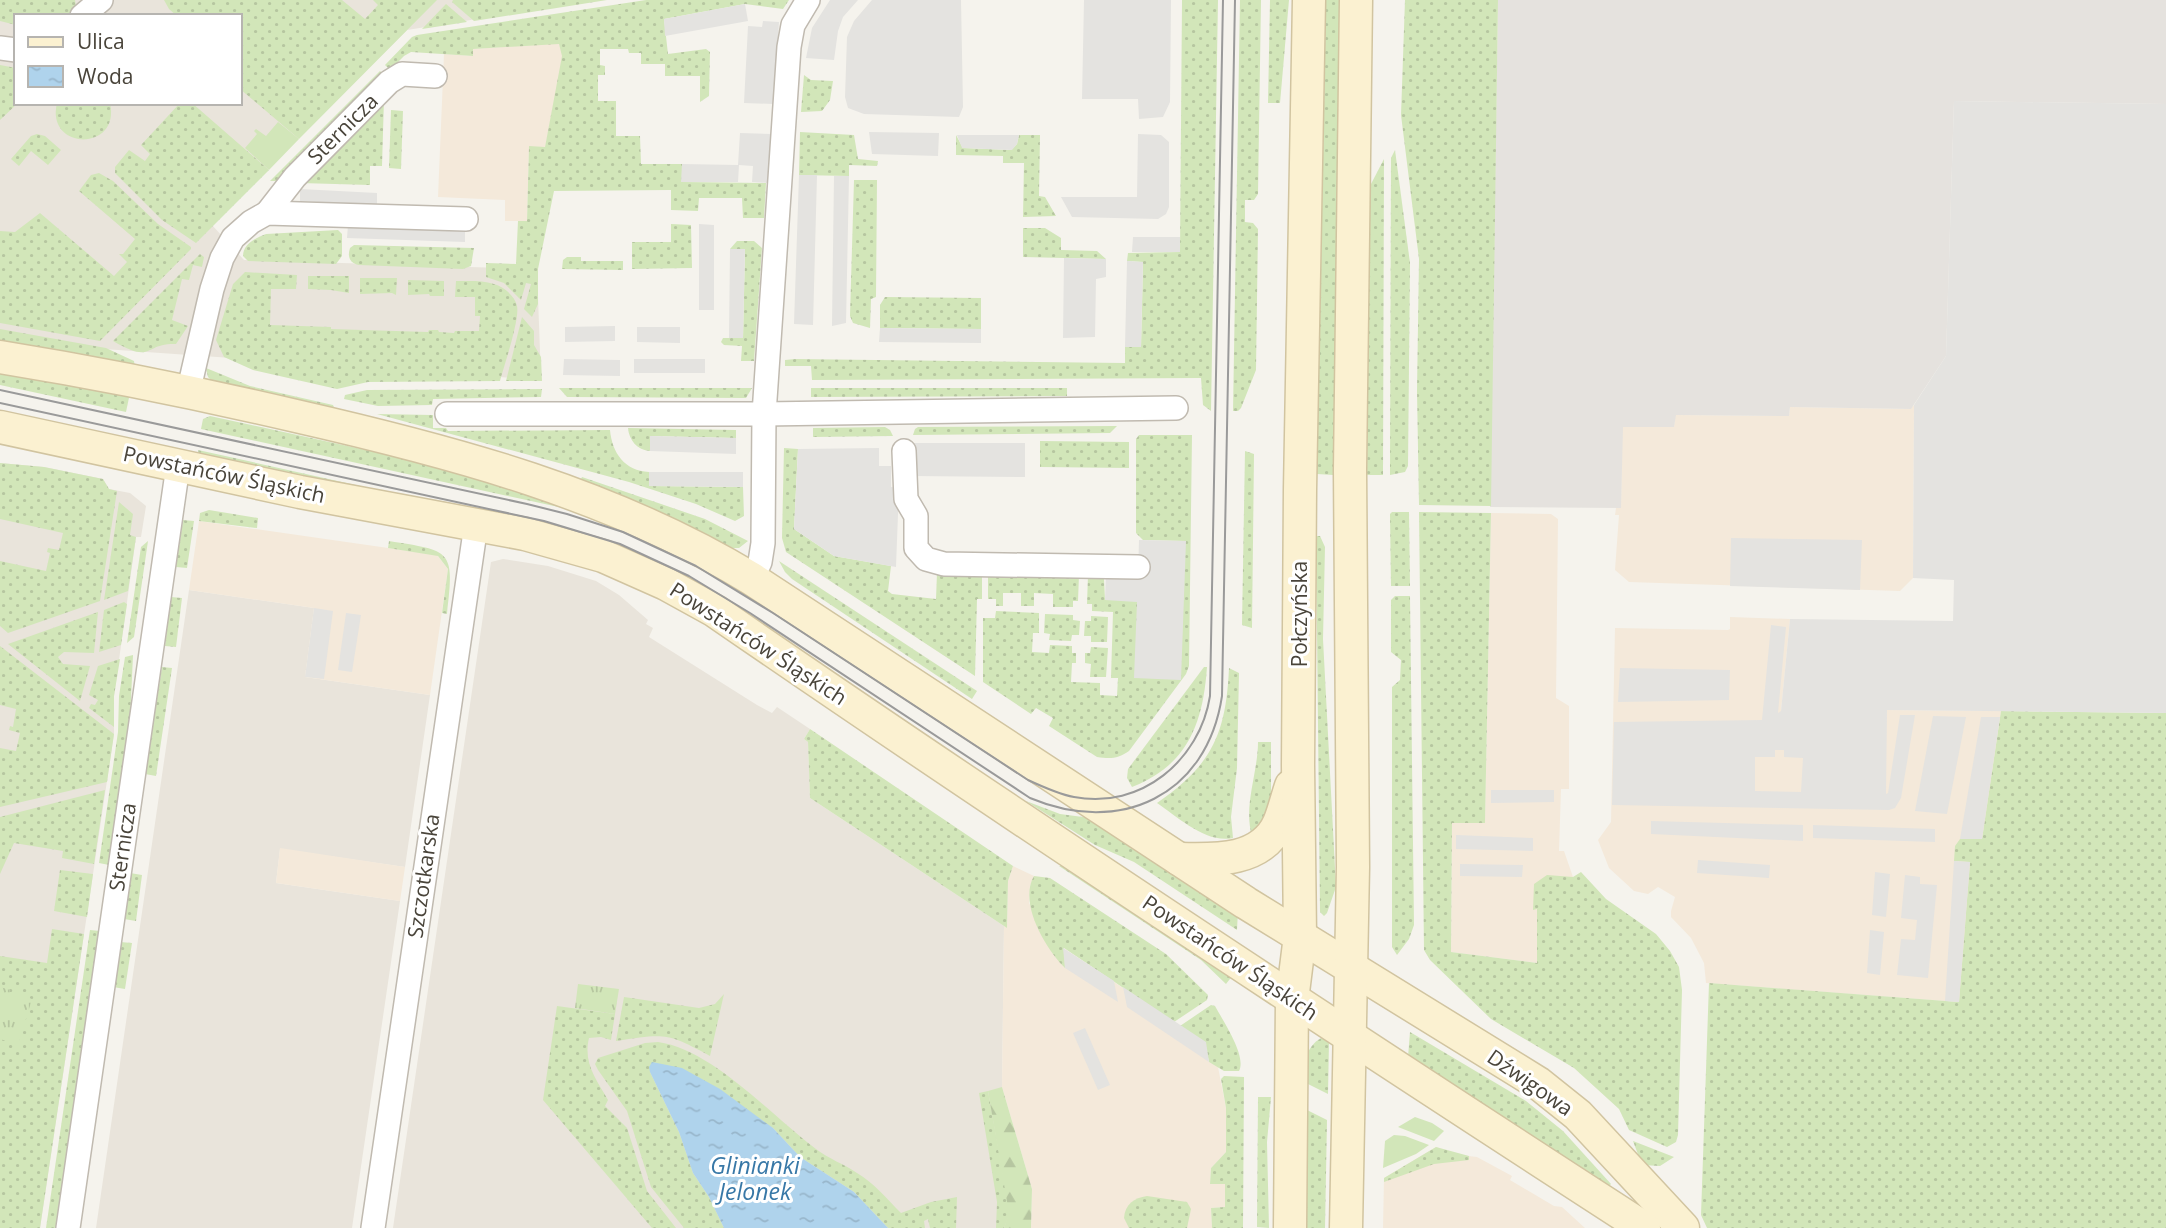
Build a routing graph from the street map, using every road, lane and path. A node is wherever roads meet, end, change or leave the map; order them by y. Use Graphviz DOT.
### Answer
graph roads {
  1 [pos="101,0"];
  2 [pos="808,0"];
  3 [pos="1309,0"];
  4 [pos="1356,0"];
  5 [pos="84,14"];
  6 [pos="435,76"];
  7 [pos="267,213"];
  8 [pos="466,219"];
  9 [pos="0,357"];
  10 [pos="188,393"];
  11 [pos="1176,408"];
  12 [pos="447,414"];
  13 [pos="764,415"];
  14 [pos="0,427"];
  15 [pos="904,451"];
  16 [pos="178,466"];
  17 [pos="476,525"];
  18 [pos="1300,537"];
  19 [pos="1351,540"];
  20 [pos="1138,567"];
  21 [pos="752,579"];
  22 [pos="1298,765"];
  23 [pos="1179,859"];
  24 [pos="1300,936"];
  25 [pos="1352,968"];
  26 [pos="1292,1000"];
  27 [pos="1350,1038"];
  28 [pos="68,1228"];
  29 [pos="373,1228"];
  30 [pos="1290,1228"];
  31 [pos="1346,1228"];
  32 [pos="1644,1228"];
  33 [pos="1683,1228"];
  1 -- 5 [label="street"];
  2 -- 13 [label="street"];
  3 -- 18 [label="main road, Połczyńska"];
  4 -- 19 [label="main road"];
  6 -- 7 [label="street, Sternicza"];
  7 -- 8 [label="street"];
  7 -- 10 [label="street, Sternicza"];
  9 -- 10 [label="main road"];
  10 -- 21 [label="main road"];
  11 -- 13 [label="street"];
  12 -- 13 [label="street"];
  13 -- 21 [label="street"];
  14 -- 16 [label="main road, Powstańców Śląskich"];
  15 -- 20 [label="street"];
  16 -- 17 [label="main road, Powstańców Śląskich"];
  16 -- 28 [label="street, Sternicza"];
  17 -- 26 [label="main road, Powstańców Śląskich"];
  17 -- 29 [label="street, Szczotkarska"];
  18 -- 19 [label="main road"];
  18 -- 22 [label="main road, Połczyńska"];
  19 -- 25 [label="main road"];
  21 -- 23 [label="main road"];
  22 -- 23 [label="main road"];
  22 -- 24 [label="main road, Połczyńska"];
  23 -- 24 [label="main road"];
  24 -- 25 [label="main road"];
  24 -- 26 [label="main road, Połczyńska"];
  25 -- 27 [label="main road"];
  25 -- 33 [label="main road, Dźwigowa"];
  26 -- 27 [label="main road, Powstańców Śląskich"];
  26 -- 30 [label="main road, Połczyńska"];
  27 -- 31 [label="main road"];
  27 -- 32 [label="main road"];
}
